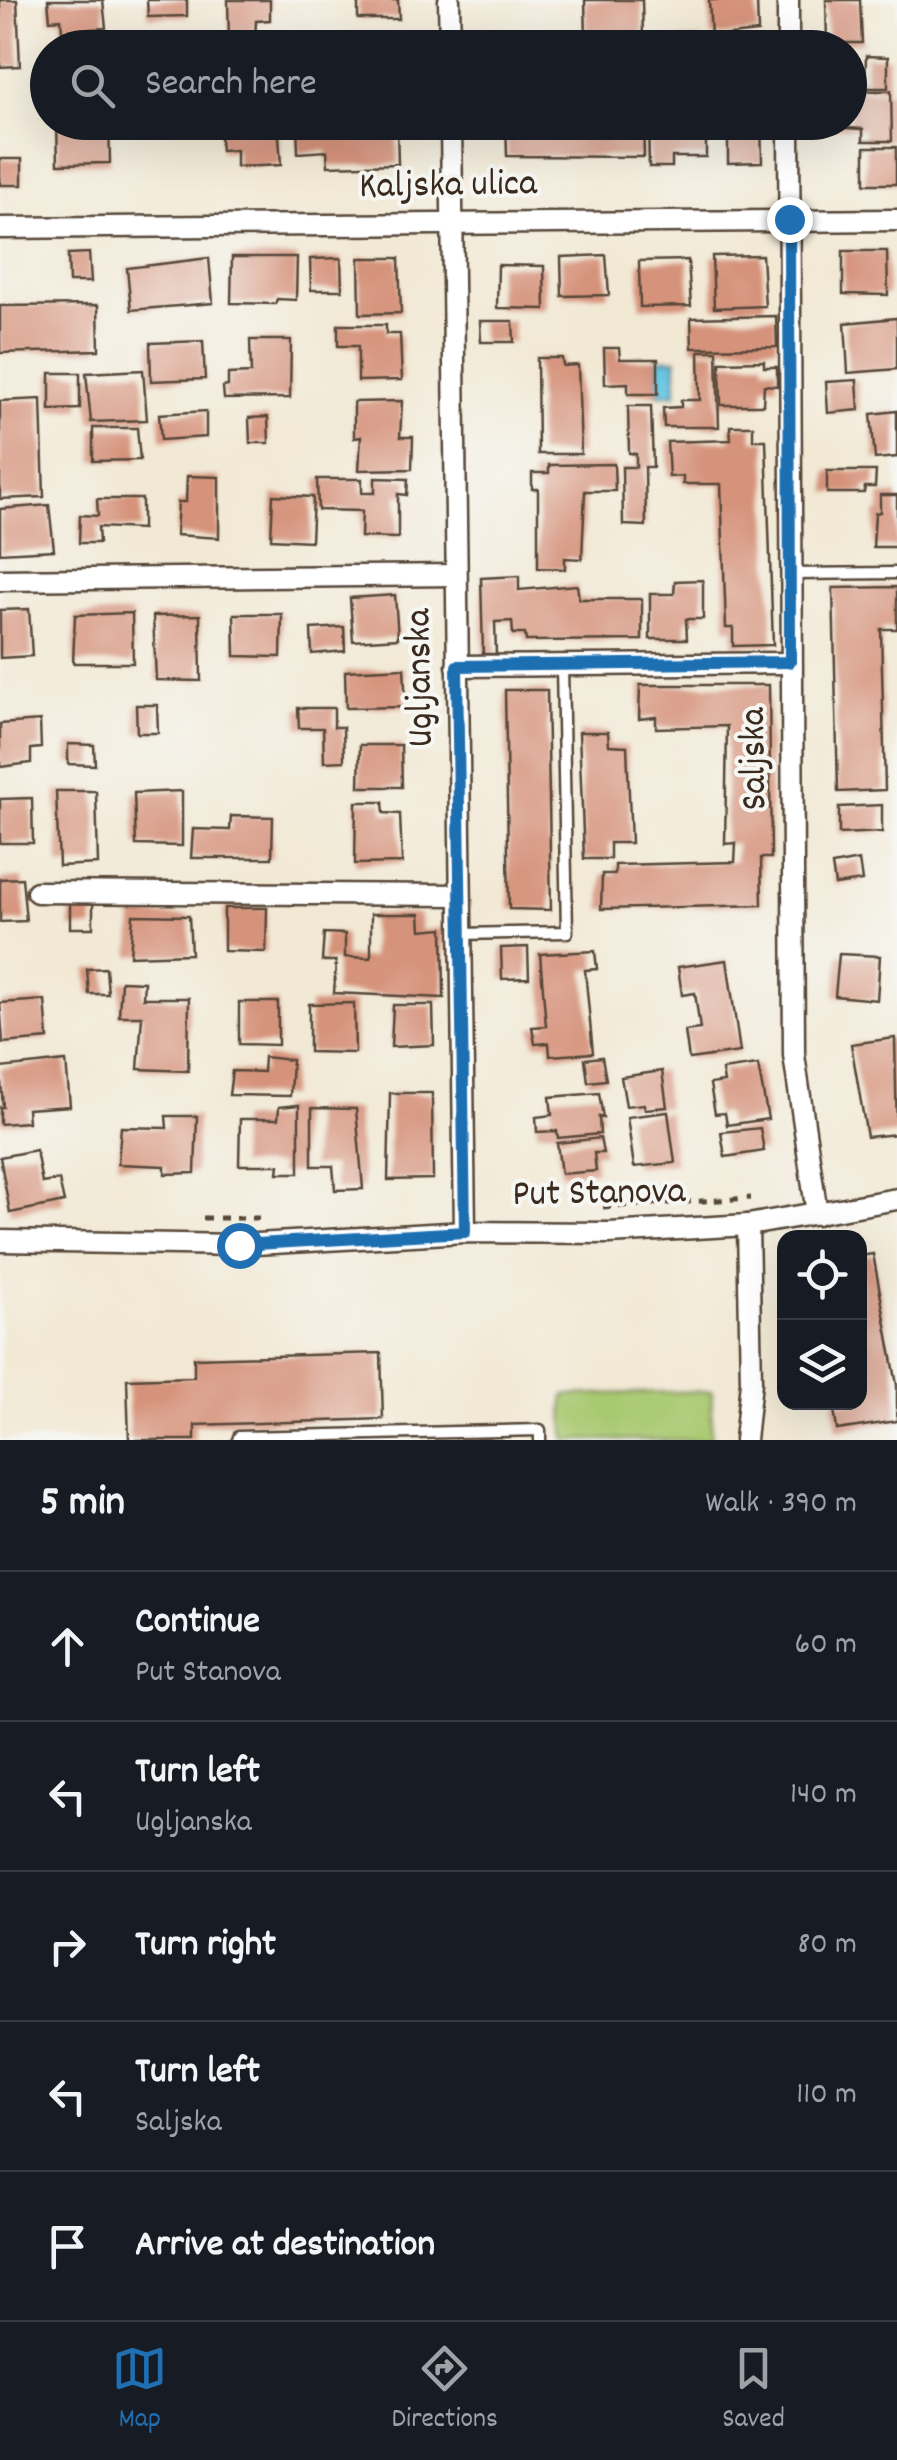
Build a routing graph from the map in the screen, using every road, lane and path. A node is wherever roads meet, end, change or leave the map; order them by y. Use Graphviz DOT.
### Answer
graph roads {
  1 [pos="448,0"];
  2 [pos="788,0"];
  3 [pos="449,30"];
  4 [pos="788,30"];
  5 [pos="452,140"];
  6 [pos="789,140"];
  7 [pos="789,219"];
  8 [pos="897,220"];
  9 [pos="454,222"];
  10 [pos="0,228"];
  11 [pos="897,572"];
  12 [pos="456,574"];
  13 [pos="790,574"];
  14 [pos="0,580"];
  15 [pos="790,662"];
  16 [pos="562,664"];
  17 [pos="457,666"];
  18 [pos="37,892"];
  19 [pos="459,895"];
  20 [pos="460,934"];
  21 [pos="897,1199"];
  22 [pos="817,1214"];
  23 [pos="748,1225"];
  24 [pos="465,1232"];
  25 [pos="0,1241"];
  26 [pos="238,1440"];
  27 [pos="540,1440"];
  28 [pos="745,1440"];
  1 -- 3 [label="street"];
  2 -- 4 [label="street"];
  5 -- 9 [label="street, Ugljanska"];
  6 -- 7 [label="street, Saljska"];
  7 -- 8 [label="street, Kaljska ulica"];
  7 -- 9 [label="street, Kaljska ulica"];
  7 -- 13 [label="street, Saljska"];
  9 -- 10 [label="street, Kaljska ulica"];
  9 -- 12 [label="street, Ugljanska"];
  11 -- 13 [label="lane"];
  12 -- 14 [label="street"];
  12 -- 17 [label="street, Ugljanska"];
  13 -- 15 [label="street, Saljska"];
  15 -- 16 [label="street"];
  15 -- 22 [label="street, Saljska"];
  16 -- 17 [label="street"];
  16 -- 20 [label="lane"];
  17 -- 19 [label="street, Ugljanska"];
  18 -- 19 [label="street"];
  19 -- 20 [label="street, Ugljanska"];
  20 -- 24 [label="street, Ugljanska"];
  21 -- 22 [label="street, Put Stanova"];
  22 -- 23 [label="street, Put Stanova"];
  23 -- 24 [label="street, Put Stanova"];
  23 -- 28 [label="street"];
  24 -- 25 [label="street, Put Stanova"];
  26 -- 27 [label="lane"];
}
